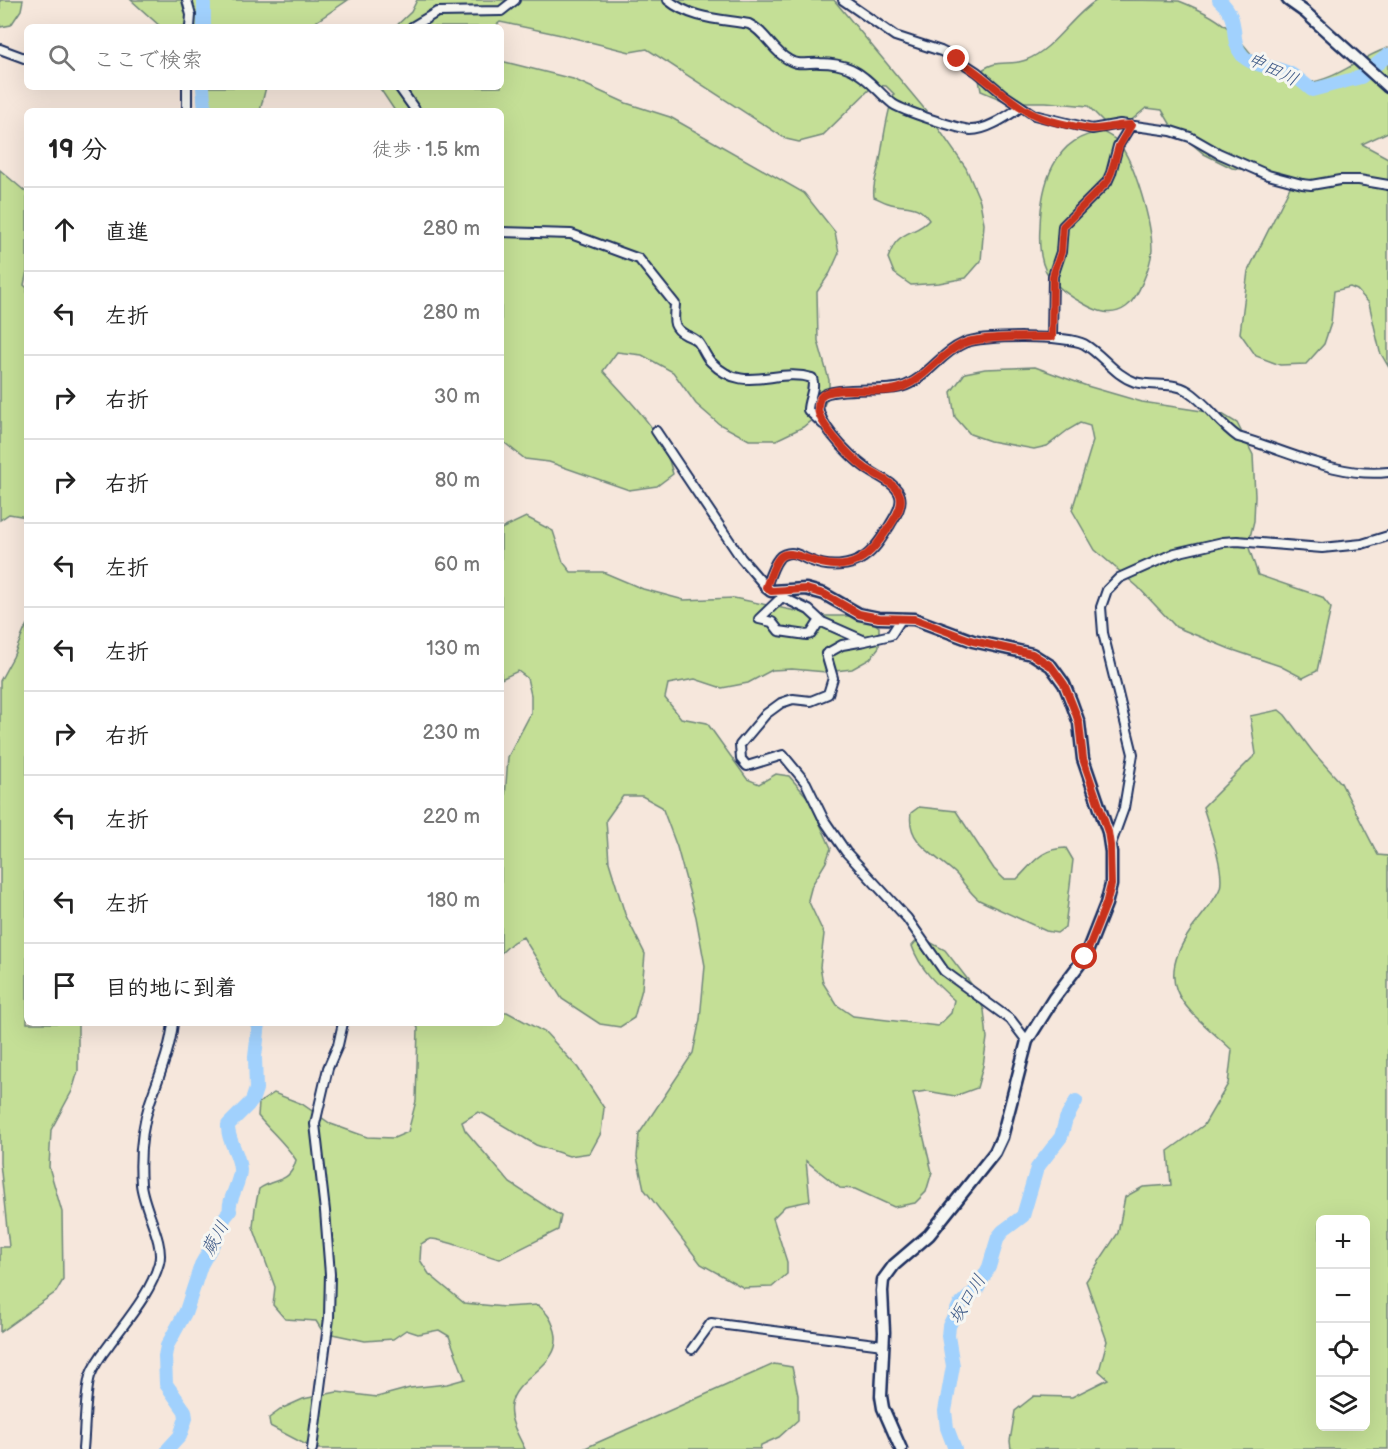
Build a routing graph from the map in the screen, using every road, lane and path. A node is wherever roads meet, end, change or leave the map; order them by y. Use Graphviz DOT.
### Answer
graph roads {
  1 [pos="187,0"];
  2 [pos="515,0"];
  3 [pos="668,0"];
  4 [pos="843,0"];
  5 [pos="1291,1"];
  6 [pos="190,24"];
  7 [pos="417,24"];
  8 [pos="0,49"];
  9 [pos="24,58"];
  10 [pos="1387,86"];
  11 [pos="187,90"];
  12 [pos="401,90"];
  13 [pos="1021,107"];
  14 [pos="187,108"];
  15 [pos="414,108"];
  16 [pos="1131,125"];
  17 [pos="1388,185"];
  18 [pos="504,231"];
  19 [pos="1052,337"];
  20 [pos="826,427"];
  21 [pos="656,431"];
  22 [pos="1388,472"];
  23 [pos="1388,536"];
  24 [pos="766,587"];
  25 [pos="780,594"];
  26 [pos="902,618"];
  27 [pos="820,620"];
  28 [pos="865,641"];
  29 [pos="1110,845"];
  30 [pos="172,1026"];
  31 [pos="343,1026"];
  32 [pos="1027,1041"];
  33 [pos="884,1345"];
  34 [pos="692,1349"];
  35 [pos="83,1449"];
  36 [pos="312,1449"];
  37 [pos="901,1449"];
  1 -- 6 [label="street"];
  2 -- 7 [label="street"];
  3 -- 13 [label="street"];
  4 -- 13 [label="street"];
  5 -- 10 [label="street"];
  8 -- 9 [label="street"];
  11 -- 14 [label="street"];
  12 -- 15 [label="street"];
  13 -- 16 [label="street"];
  16 -- 17 [label="street"];
  16 -- 19 [label="street"];
  18 -- 20 [label="street"];
  19 -- 20 [label="street"];
  19 -- 22 [label="street"];
  20 -- 24 [label="street"];
  21 -- 24 [label="street"];
  23 -- 29 [label="street"];
  24 -- 25 [label="street"];
  25 -- 26 [label="street"];
  25 -- 27 [label="street"];
  25 -- 27 [label="street"];
  26 -- 28 [label="street"];
  26 -- 29 [label="street"];
  27 -- 28 [label="street"];
  28 -- 32 [label="street"];
  29 -- 32 [label="street"];
  30 -- 35 [label="street"];
  31 -- 36 [label="street"];
  32 -- 33 [label="street"];
  33 -- 34 [label="street"];
  33 -- 37 [label="street"];
}
